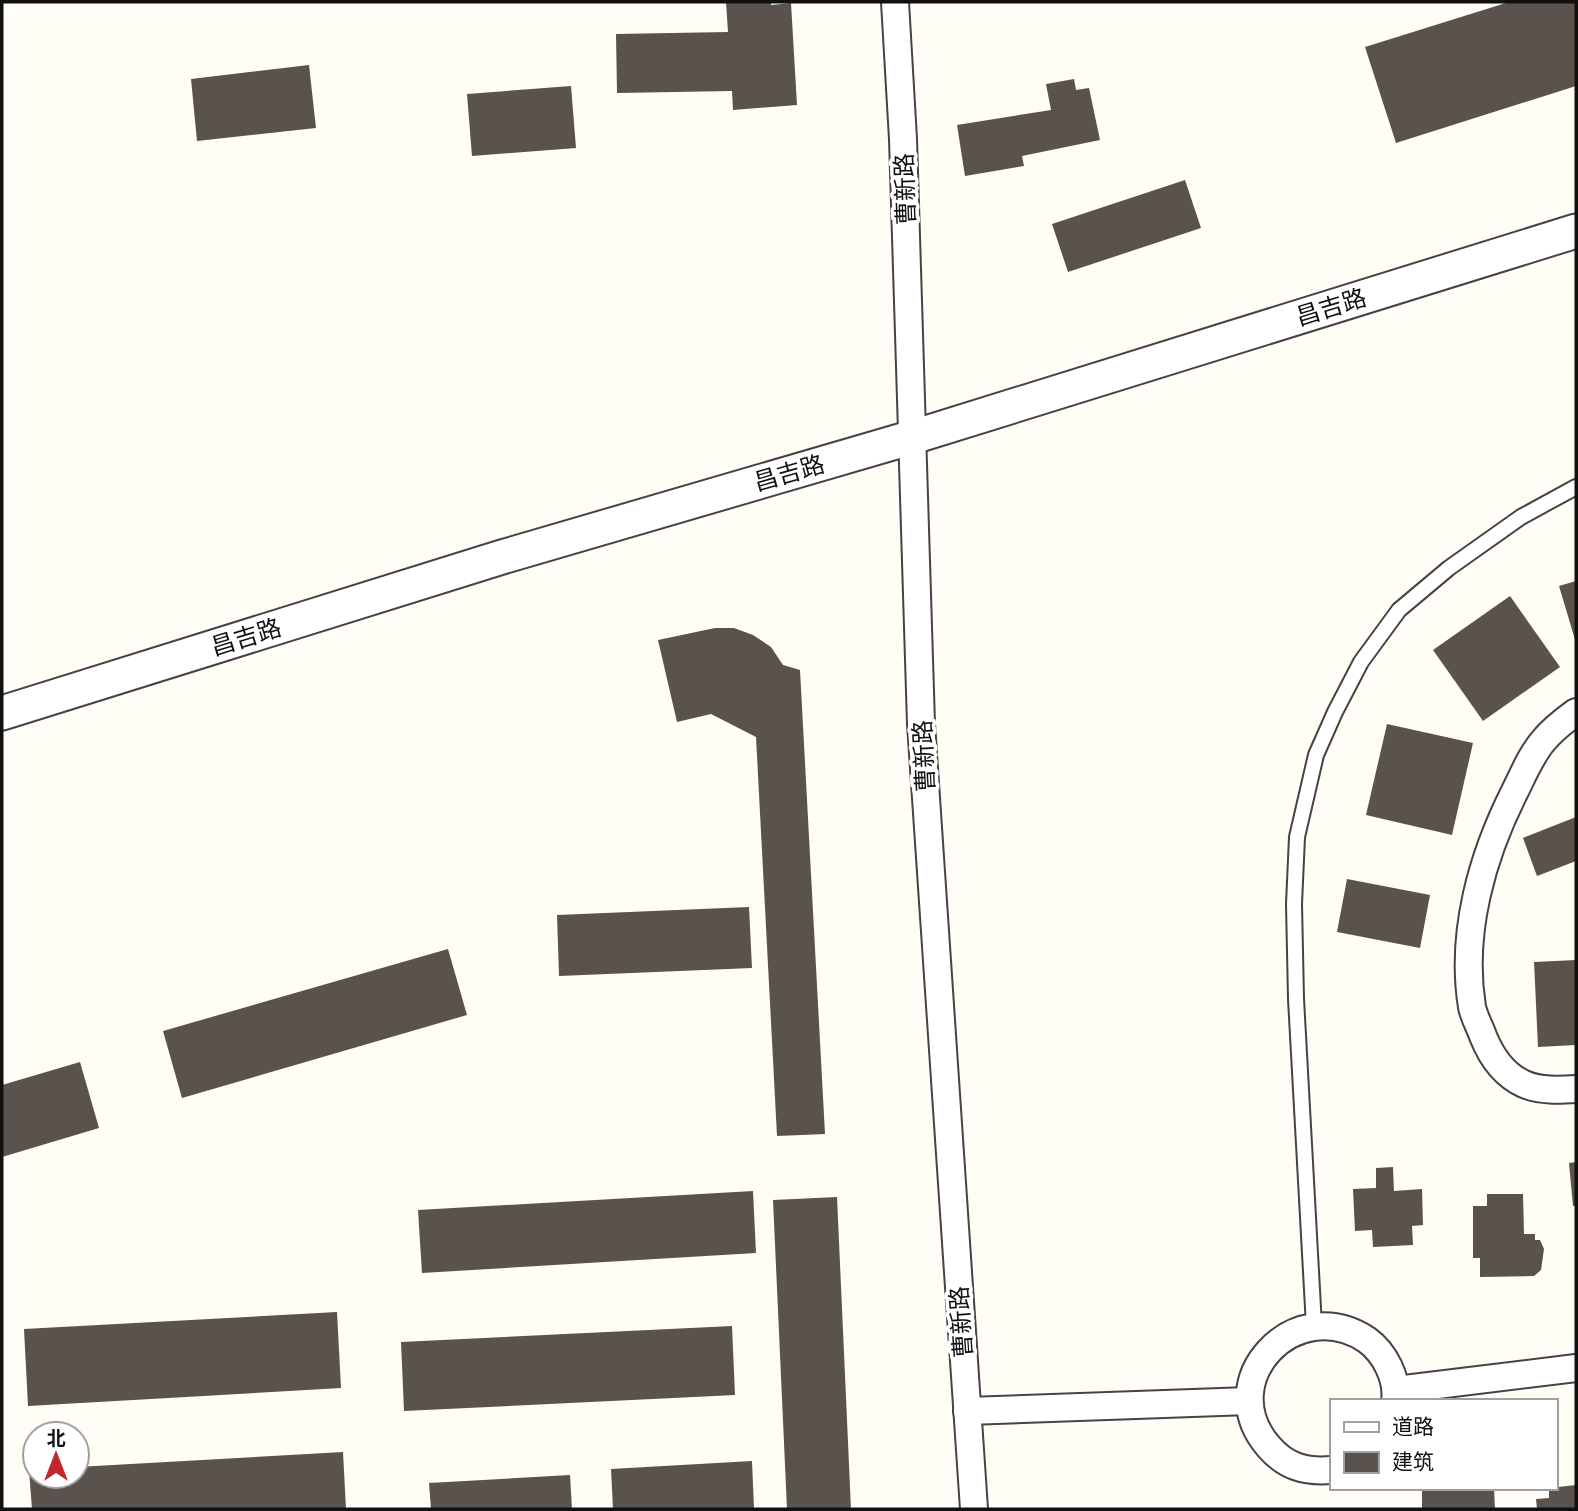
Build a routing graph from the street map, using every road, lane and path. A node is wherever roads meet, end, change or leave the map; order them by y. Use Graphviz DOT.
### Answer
graph roads {
  1 [pos="895,2"];
  2 [pos="1576,232"];
  3 [pos="913,436"];
  4 [pos="1576,486"];
  5 [pos="1576,712"];
  6 [pos="2,713"];
  7 [pos="1576,1090"];
  8 [pos="1314,1326"];
  9 [pos="1576,1368"];
  10 [pos="1396,1395"];
  11 [pos="1249,1401"];
  12 [pos="967,1411"];
  13 [pos="1330,1471"];
  14 [pos="974,1509"];
  1 -- 3 [label="street, 曹新路"];
  2 -- 3 [label="street, 昌吉路"];
  3 -- 6 [label="street, 昌吉路"];
  3 -- 12 [label="street, 曹新路"];
  4 -- 8 [label="lane"];
  5 -- 7 [label="street"];
  8 -- 10 [label="street"];
  8 -- 11 [label="street"];
  9 -- 10 [label="street"];
  11 -- 12 [label="street"];
  11 -- 13 [label="street"];
  12 -- 14 [label="street, 曹新路"];
}
